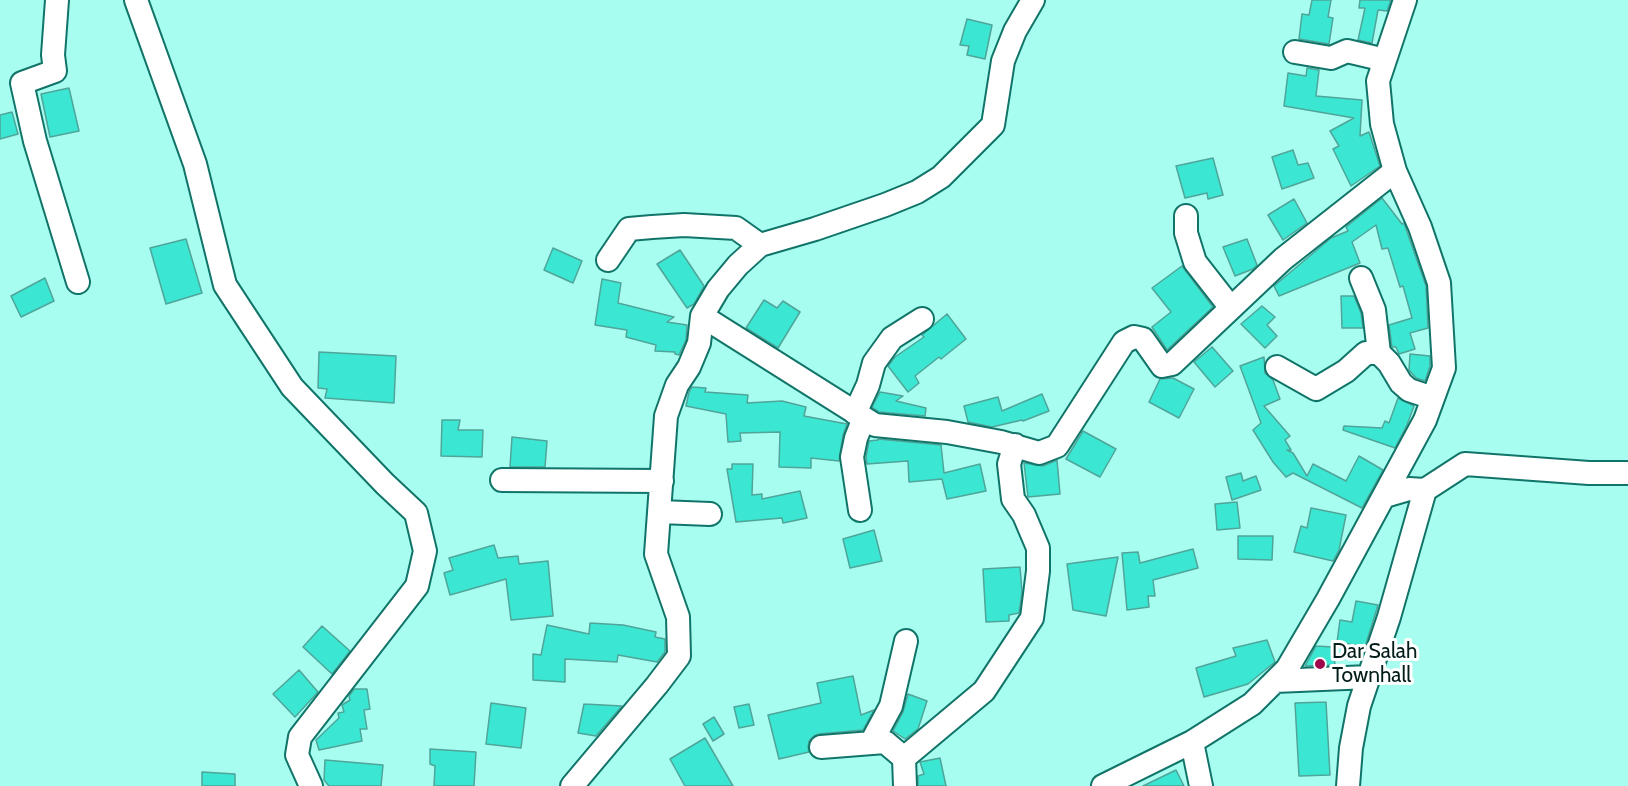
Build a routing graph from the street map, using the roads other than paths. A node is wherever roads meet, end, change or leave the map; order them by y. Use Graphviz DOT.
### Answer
graph roads {
  1 [pos="57,0"];
  2 [pos="136,0"];
  3 [pos="1033,0"];
  4 [pos="1405,0"];
  5 [pos="1295,52"];
  6 [pos="1385,60"];
  7 [pos="1395,171"];
  8 [pos="1186,216"];
  9 [pos="760,245"];
  10 [pos="608,260"];
  11 [pos="1361,278"];
  12 [pos="78,282"];
  13 [pos="1231,308"];
  14 [pos="702,316"];
  15 [pos="922,319"];
  16 [pos="1379,353"];
  17 [pos="1277,366"];
  18 [pos="1433,398"];
  19 [pos="860,416"];
  20 [pos="1015,445"];
  21 [pos="1628,473"];
  22 [pos="502,480"];
  23 [pos="662,481"];
  24 [pos="1425,490"];
  25 [pos="1385,496"];
  26 [pos="860,510"];
  27 [pos="660,512"];
  28 [pos="710,513"];
  29 [pos="906,641"];
  30 [pos="1369,677"];
  31 [pos="1275,681"];
  32 [pos="1192,742"];
  33 [pos="872,743"];
  34 [pos="821,747"];
  35 [pos="904,758"];
  36 [pos="311,786"];
  37 [pos="572,786"];
  38 [pos="905,786"];
  39 [pos="1103,786"];
  40 [pos="1201,786"];
  41 [pos="1348,786"];
  1 -- 12 [label="street"];
  2 -- 36 [label="street"];
  3 -- 9 [label="street"];
  4 -- 6 [label="street"];
  5 -- 6 [label="street"];
  6 -- 7 [label="street"];
  7 -- 13 [label="street"];
  7 -- 18 [label="street"];
  8 -- 13 [label="street"];
  9 -- 10 [label="street"];
  9 -- 14 [label="street"];
  11 -- 16 [label="street"];
  13 -- 20 [label="street"];
  14 -- 19 [label="street"];
  14 -- 23 [label="street"];
  15 -- 19 [label="street"];
  16 -- 17 [label="street"];
  16 -- 18 [label="street"];
  18 -- 25 [label="street"];
  19 -- 20 [label="street"];
  19 -- 26 [label="street"];
  20 -- 35 [label="street"];
  21 -- 24 [label="street"];
  22 -- 23 [label="street"];
  23 -- 27 [label="street"];
  24 -- 25 [label="street"];
  24 -- 30 [label="street"];
  25 -- 31 [label="street"];
  27 -- 28 [label="street"];
  27 -- 37 [label="street"];
  29 -- 33 [label="street"];
  30 -- 31 [label="street"];
  30 -- 41 [label="street"];
  31 -- 32 [label="street"];
  32 -- 39 [label="street"];
  32 -- 40 [label="street"];
  33 -- 34 [label="street"];
  33 -- 35 [label="street"];
  35 -- 38 [label="street"];
}
